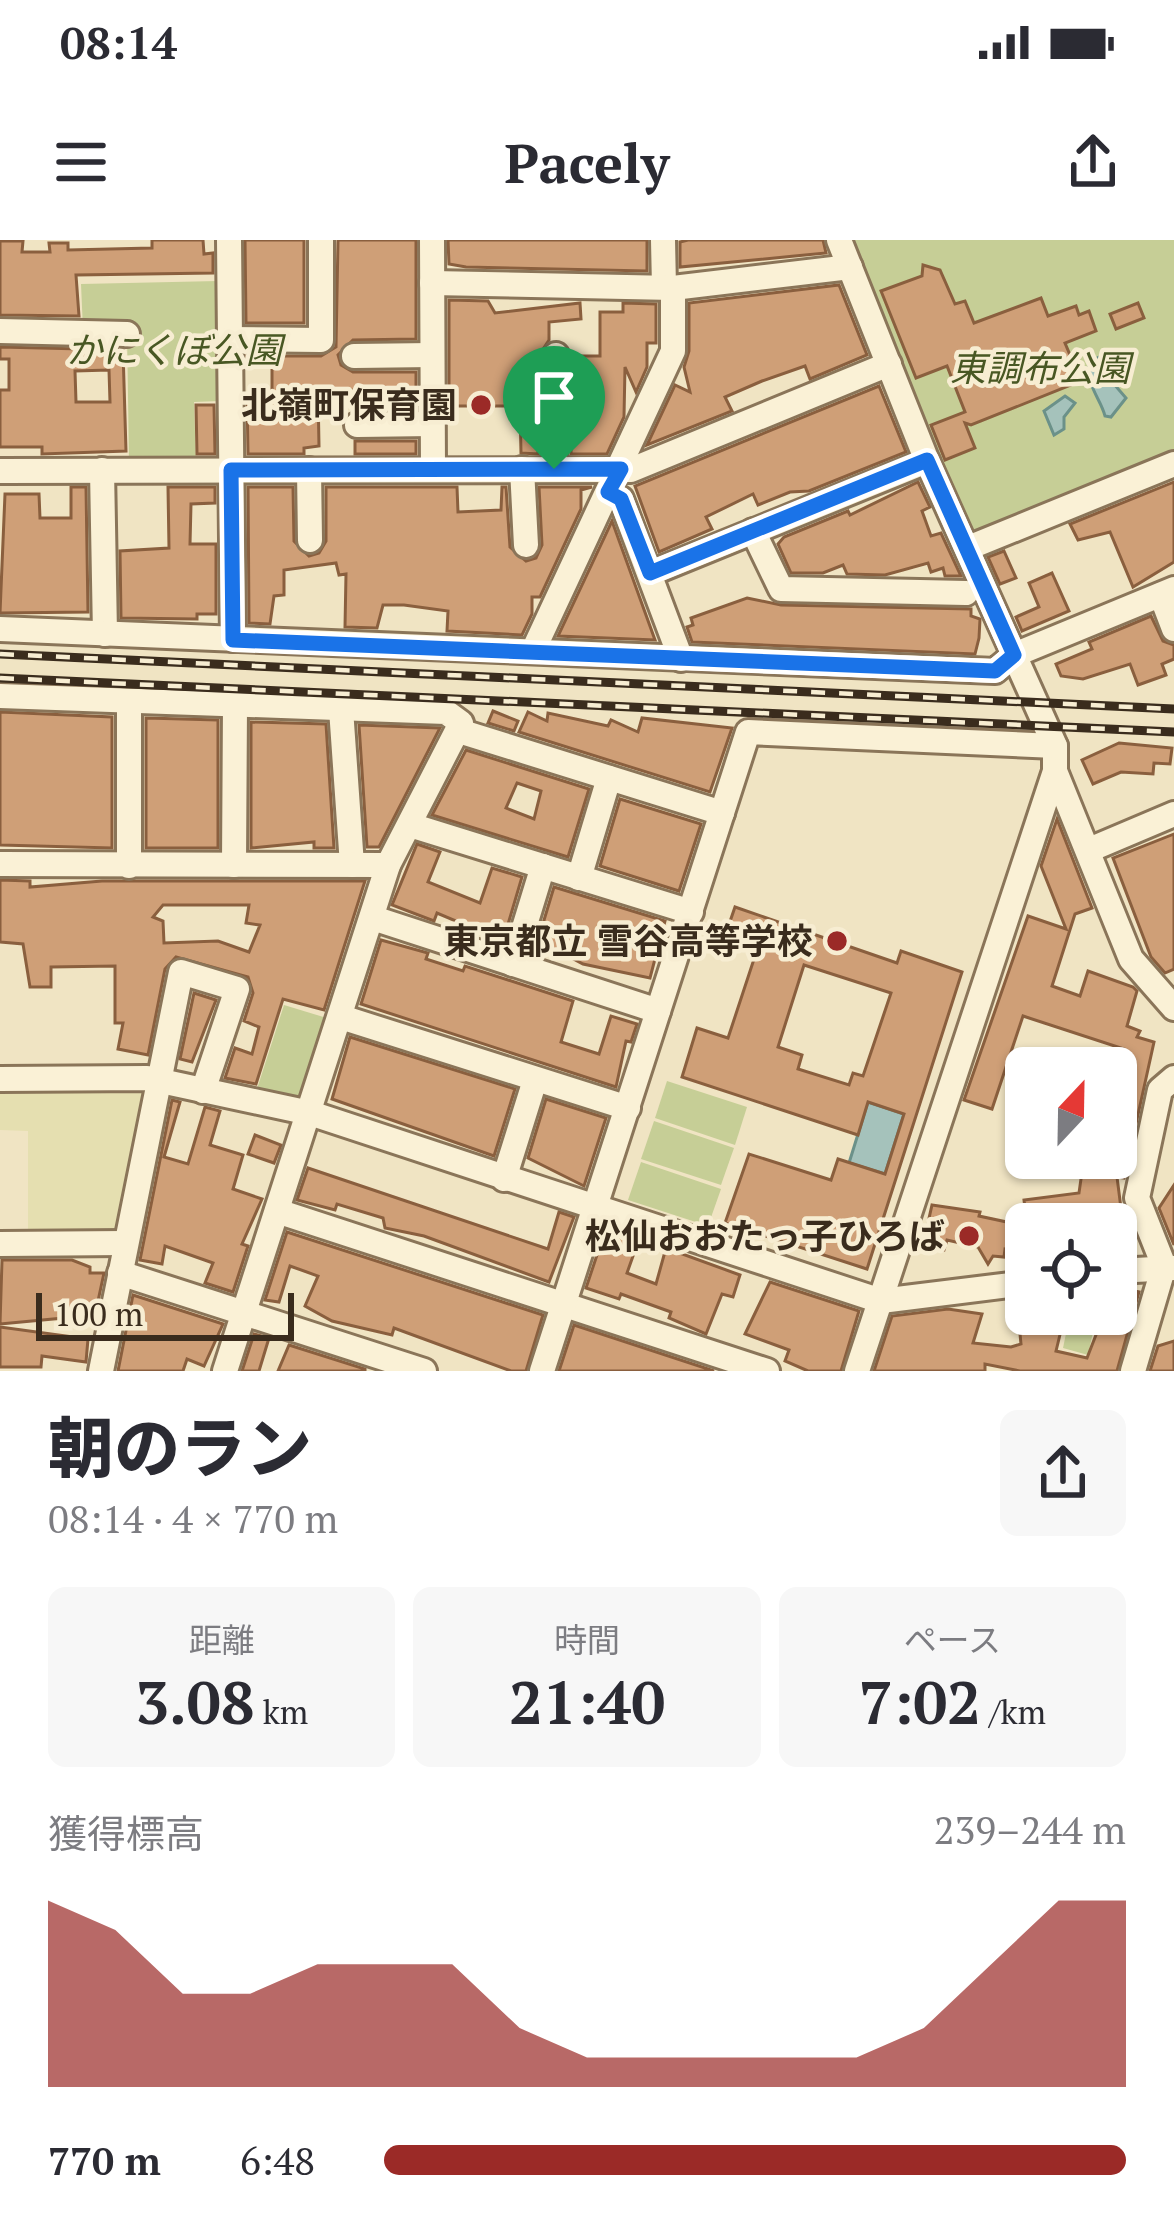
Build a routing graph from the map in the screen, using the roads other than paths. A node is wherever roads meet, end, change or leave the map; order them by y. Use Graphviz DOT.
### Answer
graph roads {
  1 [pos="229,240"];
  2 [pos="321,240"];
  3 [pos="432,240"];
  4 [pos="663,240"];
  5 [pos="839,240"];
  6 [pos="850,267"];
  7 [pos="432,283"];
  8 [pos="669,288"];
  9 [pos="0,332"];
  10 [pos="127,334"];
  11 [pos="230,339"];
  12 [pos="432,355"];
  13 [pos="354,356"];
  14 [pos="556,356"];
  15 [pos="889,364"];
  16 [pos="432,424"];
  17 [pos="357,425"];
  18 [pos="927,460"];
  19 [pos="1174,464"];
  20 [pos="433,469"];
  21 [pos="522,469"];
  22 [pos="554,469"];
  23 [pos="621,469"];
  24 [pos="102,470"];
  25 [pos="231,470"];
  26 [pos="309,470"];
  27 [pos="0,471"];
  28 [pos="608,492"];
  29 [pos="753,531"];
  30 [pos="310,541"];
  31 [pos="526,544"];
  32 [pos="968,548"];
  33 [pos="650,573"];
  34 [pos="1167,592"];
  35 [pos="966,593"];
  36 [pos="0,628"];
  37 [pos="1174,629"];
  38 [pos="105,634"];
  39 [pos="233,640"];
  40 [pos="533,651"];
  41 [pos="1014,655"];
  42 [pos="681,659"];
  43 [pos="0,696"];
  44 [pos="129,701"];
  45 [pos="235,706"];
  46 [pos="341,709"];
  47 [pos="459,731"];
  48 [pos="1055,759"];
  49 [pos="609,778"];
  50 [pos="722,813"];
  51 [pos="1174,814"];
  52 [pos="410,825"];
  53 [pos="1089,850"];
  54 [pos="0,864"];
  55 [pos="352,865"];
  56 [pos="388,865"];
  57 [pos="129,866"];
  58 [pos="234,866"];
  59 [pos="543,866"];
  60 [pos="579,878"];
  61 [pos="691,912"];
  62 [pos="373,918"];
  63 [pos="513,964"];
  64 [pos="1174,1008"];
  65 [pos="658,1011"];
  66 [pos="340,1017"];
  67 [pos="1174,1078"];
  68 [pos="0,1079"];
  69 [pos="157,1080"];
  70 [pos="535,1080"];
  71 [pos="203,1090"];
  72 [pos="628,1108"];
  73 [pos="310,1113"];
  74 [pos="504,1179"];
  75 [pos="596,1208"];
  76 [pos="277,1211"];
  77 [pos="125,1243"];
  78 [pos="0,1244"];
  79 [pos="1169,1267"];
  80 [pos="1137,1269"];
  81 [pos="120,1274"];
  82 [pos="1005,1286"];
  83 [pos="881,1301"];
  84 [pos="563,1305"];
  85 [pos="243,1314"];
  86 [pos="101,1371"];
  87 [pos="225,1371"];
  88 [pos="424,1371"];
  89 [pos="542,1371"];
  90 [pos="767,1371"];
  91 [pos="857,1371"];
  92 [pos="1132,1371"];
  1 -- 11 [label="street"];
  2 -- 11 [label="street"];
  3 -- 7 [label="street"];
  4 -- 8 [label="street"];
  5 -- 6 [label="street"];
  6 -- 8 [label="street"];
  6 -- 15 [label="street"];
  7 -- 8 [label="street"];
  7 -- 12 [label="street"];
  8 -- 23 [label="street"];
  9 -- 10 [label="street"];
  11 -- 25 [label="street"];
  12 -- 13 [label="street"];
  12 -- 16 [label="street"];
  14 -- 22 [label="street"];
  15 -- 18 [label="street"];
  15 -- 23 [label="street"];
  16 -- 17 [label="street"];
  16 -- 20 [label="street"];
  18 -- 29 [label="street"];
  18 -- 32 [label="street"];
  19 -- 32 [label="street"];
  20 -- 21 [label="street"];
  20 -- 26 [label="street"];
  21 -- 22 [label="street"];
  21 -- 31 [label="street"];
  22 -- 23 [label="street"];
  23 -- 28 [label="street"];
  24 -- 25 [label="street"];
  24 -- 27 [label="street"];
  24 -- 38 [label="street"];
  25 -- 26 [label="street"];
  25 -- 39 [label="street"];
  26 -- 30 [label="street"];
  28 -- 33 [label="street"];
  28 -- 40 [label="street"];
  29 -- 33 [label="street"];
  29 -- 35 [label="street"];
  32 -- 41 [label="street"];
  33 -- 42 [label="street"];
  34 -- 37 [label="street"];
  34 -- 41 [label="street"];
  36 -- 38 [label="street"];
  38 -- 39 [label="street"];
  39 -- 40 [label="street"];
  40 -- 42 [label="street"];
  41 -- 42 [label="street"];
  41 -- 48 [label="street"];
  43 -- 44 [label="street"];
  44 -- 45 [label="street"];
  44 -- 57 [label="street"];
  45 -- 46 [label="street"];
  45 -- 58 [label="street"];
  46 -- 47 [label="street"];
  46 -- 55 [label="street"];
  47 -- 49 [label="street"];
  47 -- 52 [label="street"];
  48 -- 50 [label="street"];
  48 -- 53 [label="street"];
  48 -- 83 [label="street"];
  49 -- 50 [label="street"];
  49 -- 60 [label="street"];
  50 -- 61 [label="street"];
  51 -- 53 [label="street"];
  52 -- 56 [label="street"];
  52 -- 59 [label="street"];
  53 -- 64 [label="street"];
  54 -- 57 [label="street"];
  55 -- 56 [label="street"];
  55 -- 58 [label="street"];
  56 -- 62 [label="street"];
  57 -- 58 [label="street"];
  59 -- 60 [label="street"];
  59 -- 63 [label="street"];
  60 -- 61 [label="street"];
  61 -- 65 [label="street"];
  62 -- 63 [label="street"];
  62 -- 66 [label="street"];
  63 -- 65 [label="street"];
  65 -- 72 [label="street"];
  66 -- 70 [label="street"];
  66 -- 73 [label="street"];
  67 -- 79 [label="street"];
  68 -- 69 [label="street"];
  69 -- 71 [label="street"];
  69 -- 71 [label="street"];
  69 -- 77 [label="street"];
  70 -- 72 [label="street"];
  70 -- 74 [label="street"];
  71 -- 73 [label="street"];
  72 -- 75 [label="street"];
  73 -- 74 [label="street"];
  73 -- 76 [label="street"];
  74 -- 75 [label="street"];
  75 -- 83 [label="street"];
  75 -- 84 [label="street"];
  76 -- 84 [label="street"];
  76 -- 85 [label="street"];
  77 -- 78 [label="street"];
  77 -- 81 [label="street"];
  79 -- 80 [label="street"];
  79 -- 92 [label="street"];
  81 -- 85 [label="street"];
  81 -- 86 [label="street"];
  82 -- 83 [label="street"];
  83 -- 91 [label="street"];
  84 -- 89 [label="street"];
  84 -- 90 [label="street"];
  85 -- 87 [label="street"];
  85 -- 88 [label="street"];
}
